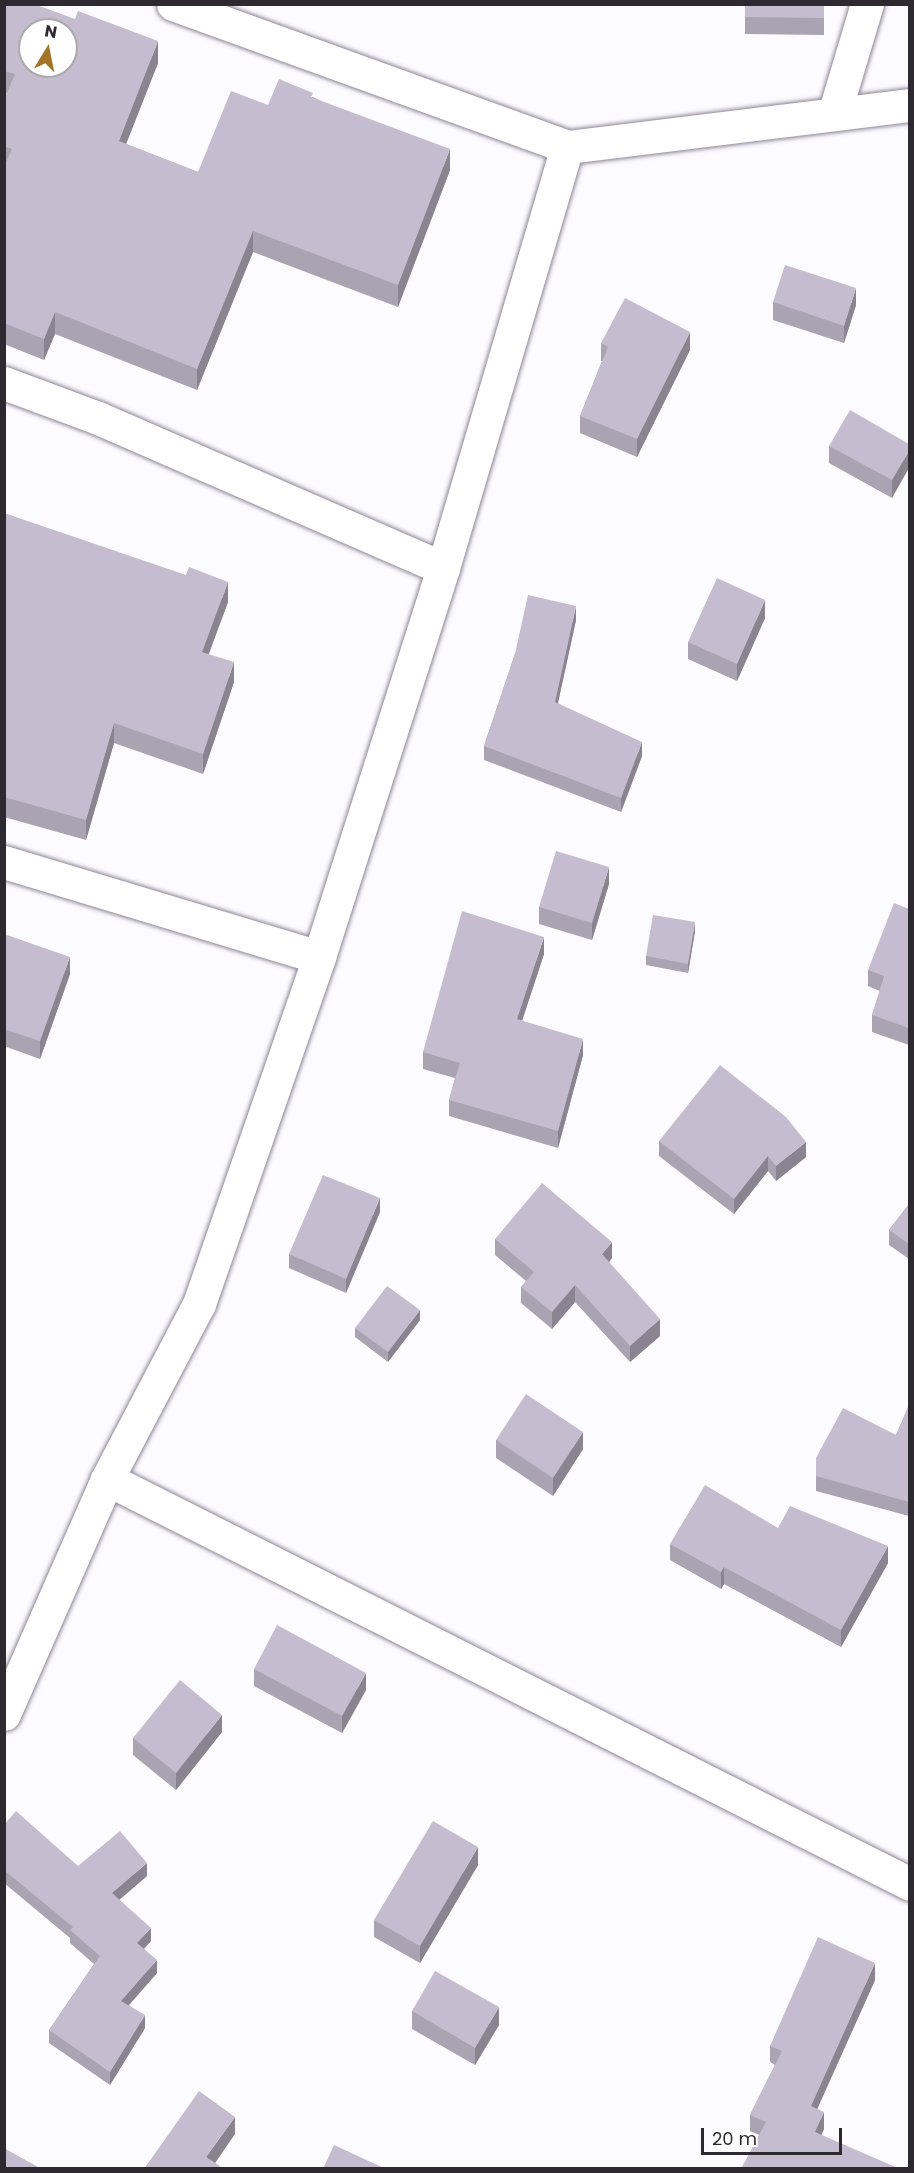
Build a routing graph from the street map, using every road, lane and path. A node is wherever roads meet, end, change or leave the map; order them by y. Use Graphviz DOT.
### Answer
graph roads {
  1 [pos="173,4"];
  2 [pos="867,4"];
  3 [pos="909,105"];
  4 [pos="834,114"];
  5 [pos="567,147"];
  6 [pos="4,383"];
  7 [pos="443,568"];
  8 [pos="4,862"];
  9 [pos="319,957"];
  10 [pos="107,1479"];
  11 [pos="4,1714"];
  12 [pos="909,1884"];
  1 -- 5 [label="street"];
  2 -- 4 [label="street"];
  3 -- 4 [label="street"];
  4 -- 5 [label="street"];
  5 -- 7 [label="street"];
  6 -- 7 [label="street"];
  7 -- 9 [label="street"];
  8 -- 9 [label="street"];
  9 -- 10 [label="street"];
  10 -- 11 [label="street"];
  10 -- 12 [label="street"];
}
